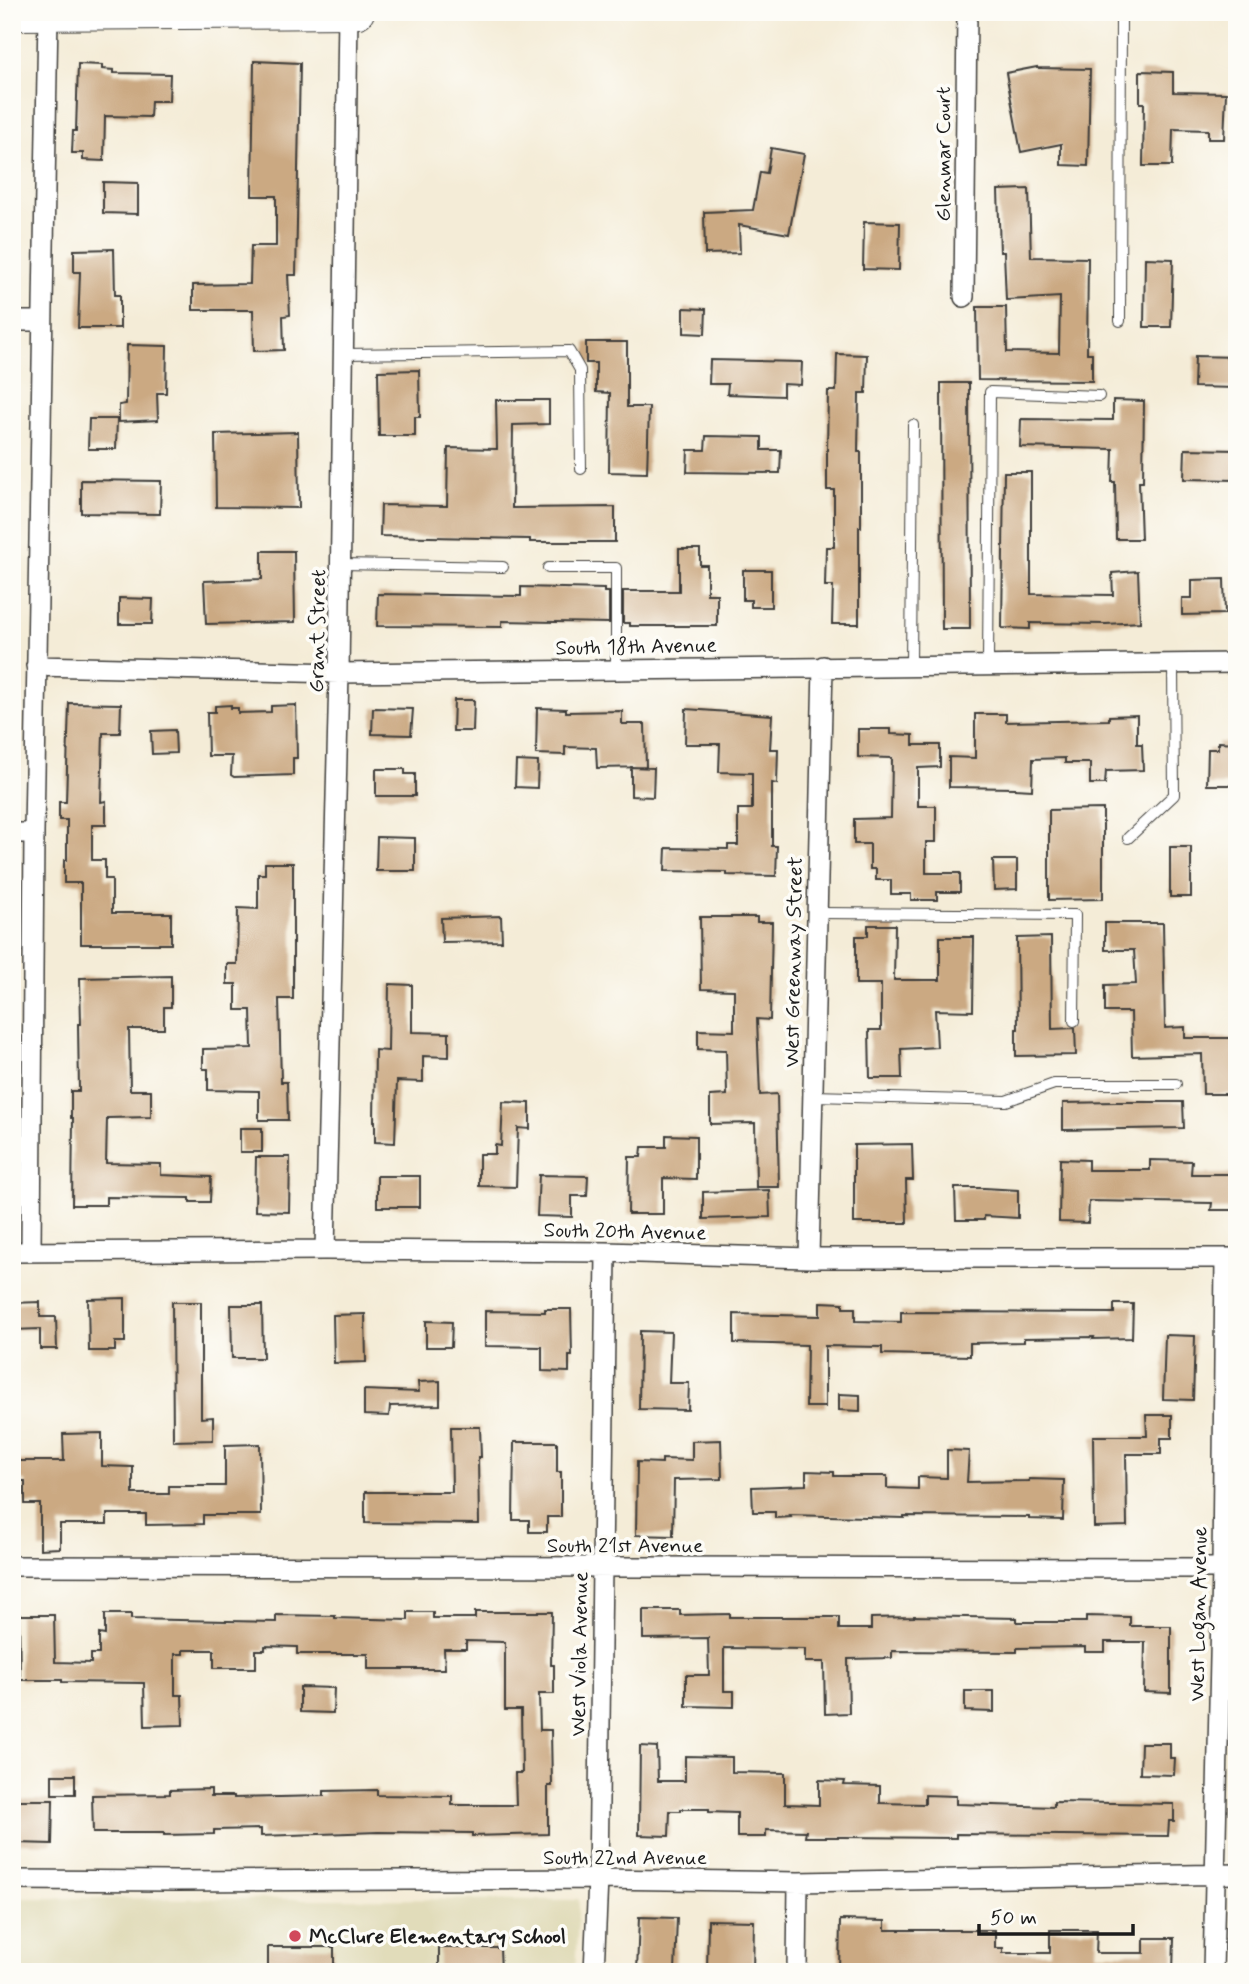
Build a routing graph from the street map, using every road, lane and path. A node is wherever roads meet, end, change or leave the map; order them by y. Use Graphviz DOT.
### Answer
graph roads {
  1 [pos="348,12"];
  2 [pos="359,12"];
  3 [pos="967,12"];
  4 [pos="1121,12"];
  5 [pos="12,13"];
  6 [pos="48,14"];
  7 [pos="964,297"];
  8 [pos="12,321"];
  9 [pos="42,321"];
  10 [pos="1120,321"];
  11 [pos="344,354"];
  12 [pos="1099,396"];
  13 [pos="913,425"];
  14 [pos="581,468"];
  15 [pos="341,564"];
  16 [pos="503,567"];
  17 [pos="548,568"];
  18 [pos="1237,663"];
  19 [pos="1173,664"];
  20 [pos="988,665"];
  21 [pos="36,666"];
  22 [pos="823,666"];
  23 [pos="911,666"];
  24 [pos="616,669"];
  25 [pos="339,673"];
  26 [pos="12,832"];
  27 [pos="34,832"];
  28 [pos="1128,838"];
  29 [pos="817,913"];
  30 [pos="1074,1021"];
  31 [pos="1176,1084"];
  32 [pos="813,1096"];
  33 [pos="325,1250"];
  34 [pos="22,1252"];
  35 [pos="606,1252"];
  36 [pos="809,1258"];
  37 [pos="1231,1258"];
  38 [pos="12,1566"];
  39 [pos="603,1567"];
  40 [pos="1229,1568"];
  41 [pos="1214,1874"];
  42 [pos="1237,1874"];
  43 [pos="598,1879"];
  44 [pos="12,1880"];
  45 [pos="798,1882"];
  46 [pos="594,1972"];
  47 [pos="797,1972"];
  48 [pos="1213,1972"];
  1 -- 2 [label="main road"];
  1 -- 6 [label="main road"];
  1 -- 11 [label="street, Grant Street"];
  3 -- 7 [label="street, Glenmar Court"];
  4 -- 10 [label="lane"];
  5 -- 6 [label="main road"];
  6 -- 9 [label="street"];
  8 -- 9 [label="street"];
  9 -- 21 [label="street"];
  11 -- 14 [label="lane"];
  11 -- 15 [label="street, Grant Street"];
  12 -- 20 [label="lane"];
  13 -- 23 [label="lane"];
  15 -- 16 [label="lane"];
  15 -- 25 [label="street, Grant Street"];
  17 -- 24 [label="lane"];
  18 -- 19 [label="street, South 18th Avenue"];
  19 -- 20 [label="street, South 18th Avenue"];
  19 -- 28 [label="lane"];
  20 -- 23 [label="street, South 18th Avenue"];
  21 -- 25 [label="street, South 18th Avenue"];
  21 -- 27 [label="street"];
  22 -- 23 [label="street, South 18th Avenue"];
  22 -- 24 [label="street, South 18th Avenue"];
  22 -- 29 [label="street, West Greenway Street"];
  24 -- 25 [label="street, South 18th Avenue"];
  25 -- 33 [label="street, Grant Street"];
  26 -- 27 [label="street"];
  27 -- 34 [label="street"];
  29 -- 30 [label="lane"];
  29 -- 32 [label="street, West Greenway Street"];
  31 -- 32 [label="lane"];
  32 -- 36 [label="street, West Greenway Street"];
  33 -- 34 [label="street, South 20th Avenue"];
  33 -- 35 [label="street, South 20th Avenue"];
  35 -- 36 [label="street, South 20th Avenue"];
  35 -- 39 [label="street, West Viola Avenue"];
  36 -- 37 [label="street, South 20th Avenue"];
  37 -- 40 [label="street, West Logan Avenue"];
  38 -- 39 [label="street, South 21st Avenue"];
  39 -- 40 [label="street, South 21st Avenue"];
  39 -- 43 [label="street, West Viola Avenue"];
  40 -- 41 [label="street, West Logan Avenue"];
  41 -- 42 [label="street, South 22nd Avenue"];
  41 -- 45 [label="street, South 22nd Avenue"];
  41 -- 48 [label="street, West Logan Avenue"];
  43 -- 44 [label="street, South 22nd Avenue"];
  43 -- 45 [label="street, South 22nd Avenue"];
  43 -- 46 [label="street, West Viola Avenue"];
  45 -- 47 [label="street"];
}
